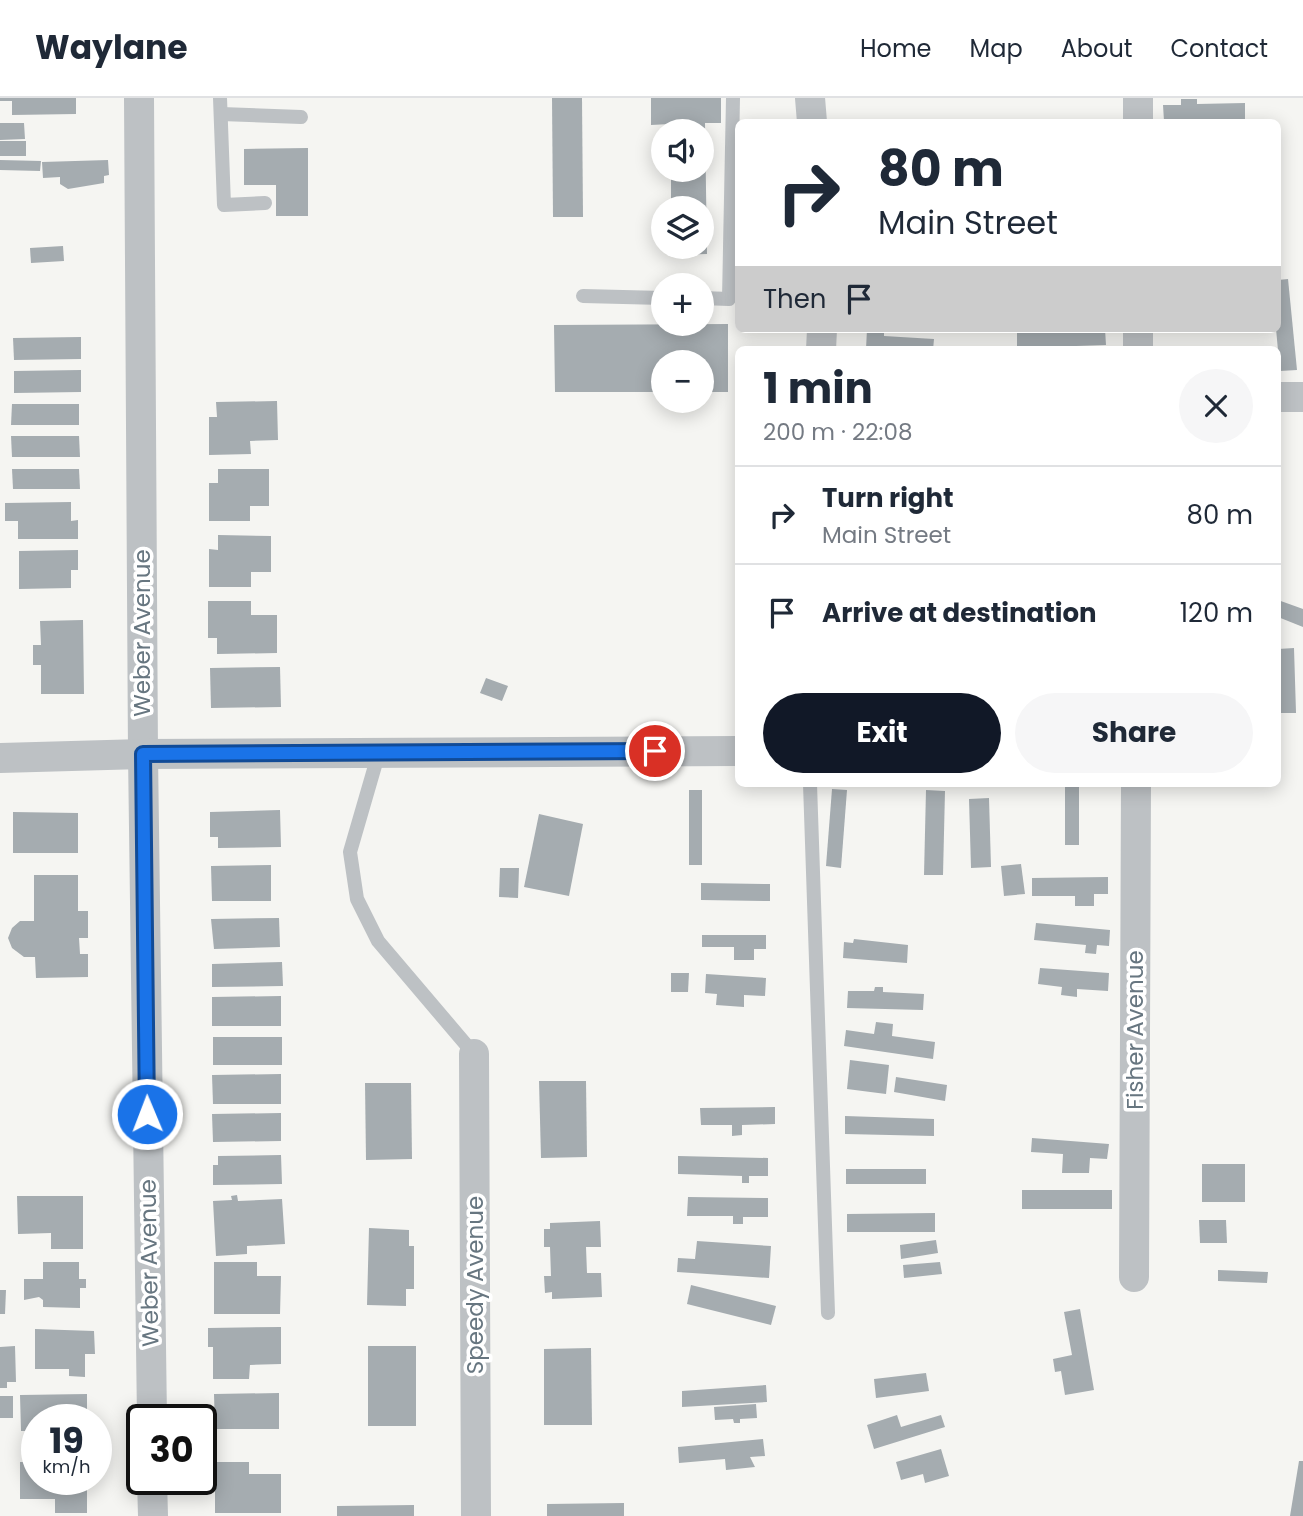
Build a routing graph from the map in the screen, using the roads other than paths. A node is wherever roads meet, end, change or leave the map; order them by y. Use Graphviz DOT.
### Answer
graph roads {
  1 [pos="139,98"];
  2 [pos="220,98"];
  3 [pos="733,98"];
  4 [pos="810,98"];
  5 [pos="1138,98"];
  6 [pos="220,114"];
  7 [pos="300,117"];
  8 [pos="812,119"];
  9 [pos="1138,119"];
  10 [pos="265,204"];
  11 [pos="583,296"];
  12 [pos="651,298"];
  13 [pos="714,298"];
  14 [pos="1281,397"];
  15 [pos="1303,397"];
  16 [pos="735,751"];
  17 [pos="379,752"];
  18 [pos="143,754"];
  19 [pos="0,758"];
  20 [pos="810,787"];
  21 [pos="1136,787"];
  22 [pos="474,1054"];
  23 [pos="1134,1277"];
  24 [pos="828,1313"];
  25 [pos="152,1404"];
  26 [pos="152,1495"];
  27 [pos="153,1516"];
  28 [pos="476,1516"];
  1 -- 18 [label="street, Weber Avenue"];
  2 -- 6 [label="lane"];
  3 -- 13 [label="lane"];
  4 -- 8 [label="street"];
  5 -- 9 [label="street"];
  6 -- 7 [label="lane"];
  6 -- 10 [label="lane"];
  11 -- 12 [label="lane"];
  14 -- 15 [label="street"];
  16 -- 17 [label="street"];
  17 -- 18 [label="street"];
  17 -- 22 [label="lane"];
  18 -- 19 [label="street"];
  18 -- 25 [label="street, Weber Avenue"];
  20 -- 24 [label="lane"];
  21 -- 23 [label="street, Fisher Avenue"];
  22 -- 28 [label="street, Speedy Avenue"];
  26 -- 27 [label="street"];
}
